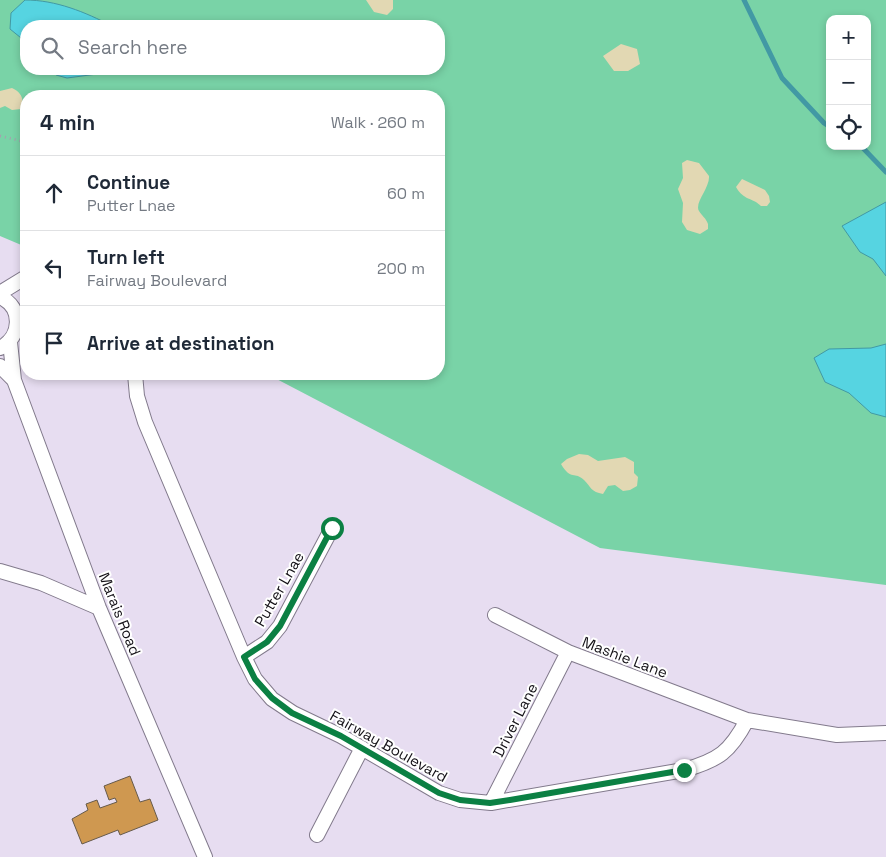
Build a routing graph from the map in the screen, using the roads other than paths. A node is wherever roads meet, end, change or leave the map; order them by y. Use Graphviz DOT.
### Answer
graph roads {
  1 [pos="20,281"];
  2 [pos="0,293"];
  3 [pos="0,297"];
  4 [pos="20,310"];
  5 [pos="20,316"];
  6 [pos="5,345"];
  7 [pos="0,366"];
  8 [pos="14,380"];
  9 [pos="136,380"];
  10 [pos="332,528"];
  11 [pos="0,571"];
  12 [pos="99,608"];
  13 [pos="495,616"];
  14 [pos="568,652"];
  15 [pos="244,657"];
  16 [pos="747,720"];
  17 [pos="886,733"];
  18 [pos="362,748"];
  19 [pos="490,803"];
  20 [pos="317,835"];
  21 [pos="205,857"];
  1 -- 2 [label="street"];
  3 -- 4 [label="street"];
  5 -- 6 [label="street"];
  6 -- 8 [label="street, Marais Road"];
  7 -- 8 [label="street, Marais Road"];
  8 -- 12 [label="street, Marais Road"];
  9 -- 15 [label="street, Fairway Boulevard"];
  10 -- 15 [label="street, Putter Lnae"];
  11 -- 12 [label="street"];
  12 -- 21 [label="street, Marais Road"];
  13 -- 14 [label="street, Mashie Lane"];
  14 -- 16 [label="street, Mashie Lane"];
  14 -- 19 [label="street, Driver Lane"];
  15 -- 18 [label="street, Fairway Boulevard"];
  16 -- 17 [label="street"];
  16 -- 19 [label="street, Fairway Boulevard"];
  18 -- 19 [label="street, Fairway Boulevard"];
  18 -- 20 [label="street"];
}
